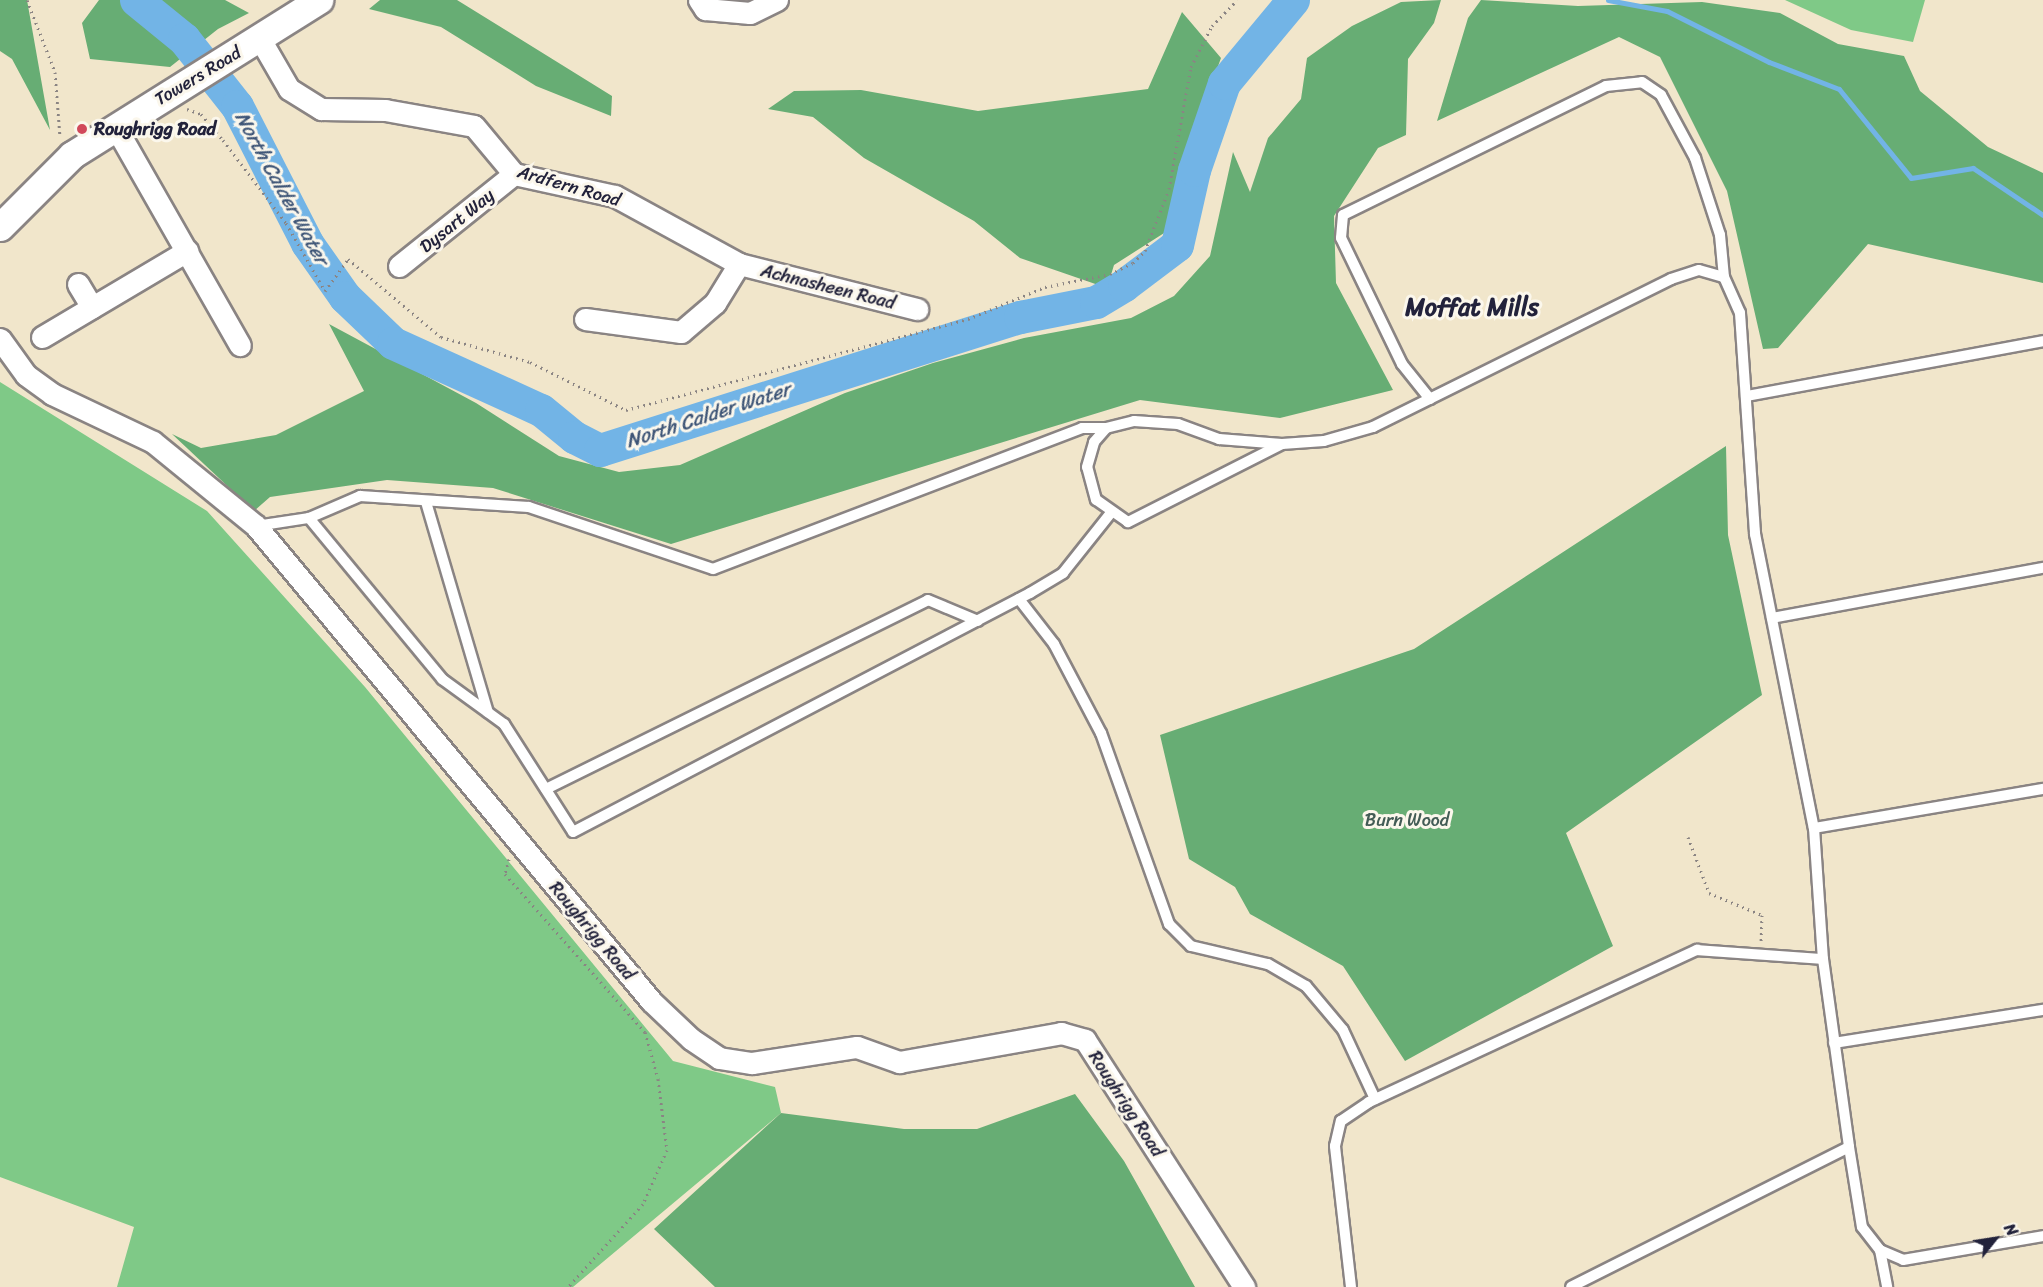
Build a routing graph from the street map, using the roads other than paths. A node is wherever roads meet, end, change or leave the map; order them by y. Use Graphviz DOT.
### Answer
graph roads {
  1 [pos="319,0"];
  2 [pos="699,0"];
  3 [pos="777,0"];
  4 [pos="260,39"];
  5 [pos="116,128"];
  6 [pos="514,174"];
  7 [pos="0,227"];
  8 [pos="187,251"];
  9 [pos="739,264"];
  10 [pos="399,266"];
  11 [pos="1724,277"];
  12 [pos="78,284"];
  13 [pos="92,308"];
  14 [pos="917,309"];
  15 [pos="585,319"];
  16 [pos="42,337"];
  17 [pos="0,339"];
  18 [pos="2043,341"];
  19 [pos="240,345"];
  20 [pos="1747,396"];
  21 [pos="1430,399"];
  22 [pos="1106,428"];
  23 [pos="1282,444"];
  24 [pos="426,502"];
  25 [pos="1110,514"];
  26 [pos="309,518"];
  27 [pos="256,526"];
  28 [pos="2043,568"];
  29 [pos="1019,599"];
  30 [pos="1772,618"];
  31 [pos="978,621"];
  32 [pos="488,712"];
  33 [pos="546,789"];
  34 [pos="2043,789"];
  35 [pos="1814,828"];
  36 [pos="1822,959"];
  37 [pos="2043,1010"];
  38 [pos="1834,1043"];
  39 [pos="1375,1099"];
  40 [pos="1849,1147"];
  41 [pos="2043,1236"];
  42 [pos="1880,1250"];
  43 [pos="1244,1287"];
  44 [pos="1351,1287"];
  45 [pos="1571,1287"];
  46 [pos="1887,1287"];
  1 -- 4 [label="street, Towers Road"];
  2 -- 3 [label="street"];
  4 -- 5 [label="street, Towers Road"];
  4 -- 6 [label="street, Ardfern Road"];
  5 -- 7 [label="street, Towers Road"];
  5 -- 8 [label="street"];
  6 -- 9 [label="street, Ardfern Road"];
  6 -- 10 [label="street, Dysart Way"];
  8 -- 13 [label="street"];
  8 -- 19 [label="street"];
  9 -- 14 [label="street, Achnasheen Road"];
  9 -- 15 [label="street"];
  11 -- 20 [label="lane"];
  11 -- 21 [label="lane"];
  11 -- 21 [label="lane"];
  12 -- 13 [label="street"];
  13 -- 16 [label="street"];
  17 -- 27 [label="street, Roughrigg Road"];
  18 -- 20 [label="lane"];
  20 -- 30 [label="lane"];
  21 -- 23 [label="lane"];
  22 -- 23 [label="lane"];
  22 -- 24 [label="lane"];
  22 -- 25 [label="lane"];
  23 -- 25 [label="lane"];
  24 -- 26 [label="lane"];
  24 -- 32 [label="lane"];
  25 -- 29 [label="lane"];
  26 -- 27 [label="lane"];
  26 -- 32 [label="lane"];
  27 -- 43 [label="street, Roughrigg Road"];
  28 -- 30 [label="lane"];
  29 -- 31 [label="lane"];
  29 -- 39 [label="lane"];
  30 -- 35 [label="lane"];
  31 -- 33 [label="lane"];
  31 -- 33 [label="lane"];
  32 -- 33 [label="lane"];
  34 -- 35 [label="lane"];
  35 -- 36 [label="lane"];
  36 -- 38 [label="lane"];
  36 -- 39 [label="lane"];
  37 -- 38 [label="lane"];
  38 -- 40 [label="lane"];
  39 -- 44 [label="lane"];
  40 -- 42 [label="lane"];
  40 -- 45 [label="lane"];
  41 -- 42 [label="lane"];
  42 -- 46 [label="lane"];
}
